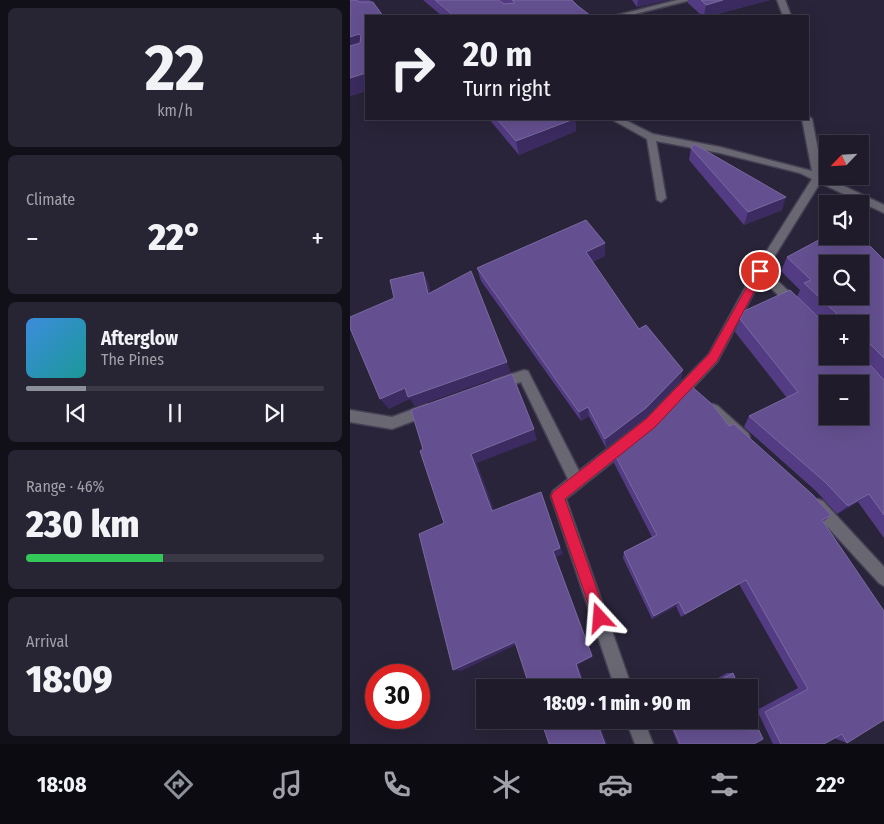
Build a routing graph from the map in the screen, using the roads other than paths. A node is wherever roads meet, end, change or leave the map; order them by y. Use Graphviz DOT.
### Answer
graph roads {
  1 [pos="686,0"];
  2 [pos="781,0"];
  3 [pos="622,15"];
  4 [pos="787,15"];
  5 [pos="618,120"];
  6 [pos="807,120"];
  7 [pos="651,137"];
  8 [pos="818,178"];
  9 [pos="661,198"];
  10 [pos="884,210"];
  11 [pos="760,271"];
  12 [pos="801,310"];
  13 [pos="489,388"];
  14 [pos="693,392"];
  15 [pos="436,407"];
  16 [pos="350,416"];
  17 [pos="752,445"];
  18 [pos="577,482"];
  19 [pos="810,497"];
  20 [pos="884,578"];
  21 [pos="621,679"];
  22 [pos="638,729"];
  23 [pos="644,744"];
  1 -- 3 [label="street"];
  2 -- 4 [label="street"];
  5 -- 7 [label="street"];
  6 -- 8 [label="street"];
  7 -- 8 [label="street"];
  7 -- 9 [label="street"];
  8 -- 10 [label="street"];
  8 -- 11 [label="street"];
  11 -- 12 [label="street"];
  11 -- 14 [label="street"];
  13 -- 18 [label="street"];
  14 -- 17 [label="street"];
  14 -- 18 [label="street"];
  15 -- 16 [label="street"];
  18 -- 21 [label="street"];
  19 -- 20 [label="street"];
  22 -- 23 [label="street"];
}
